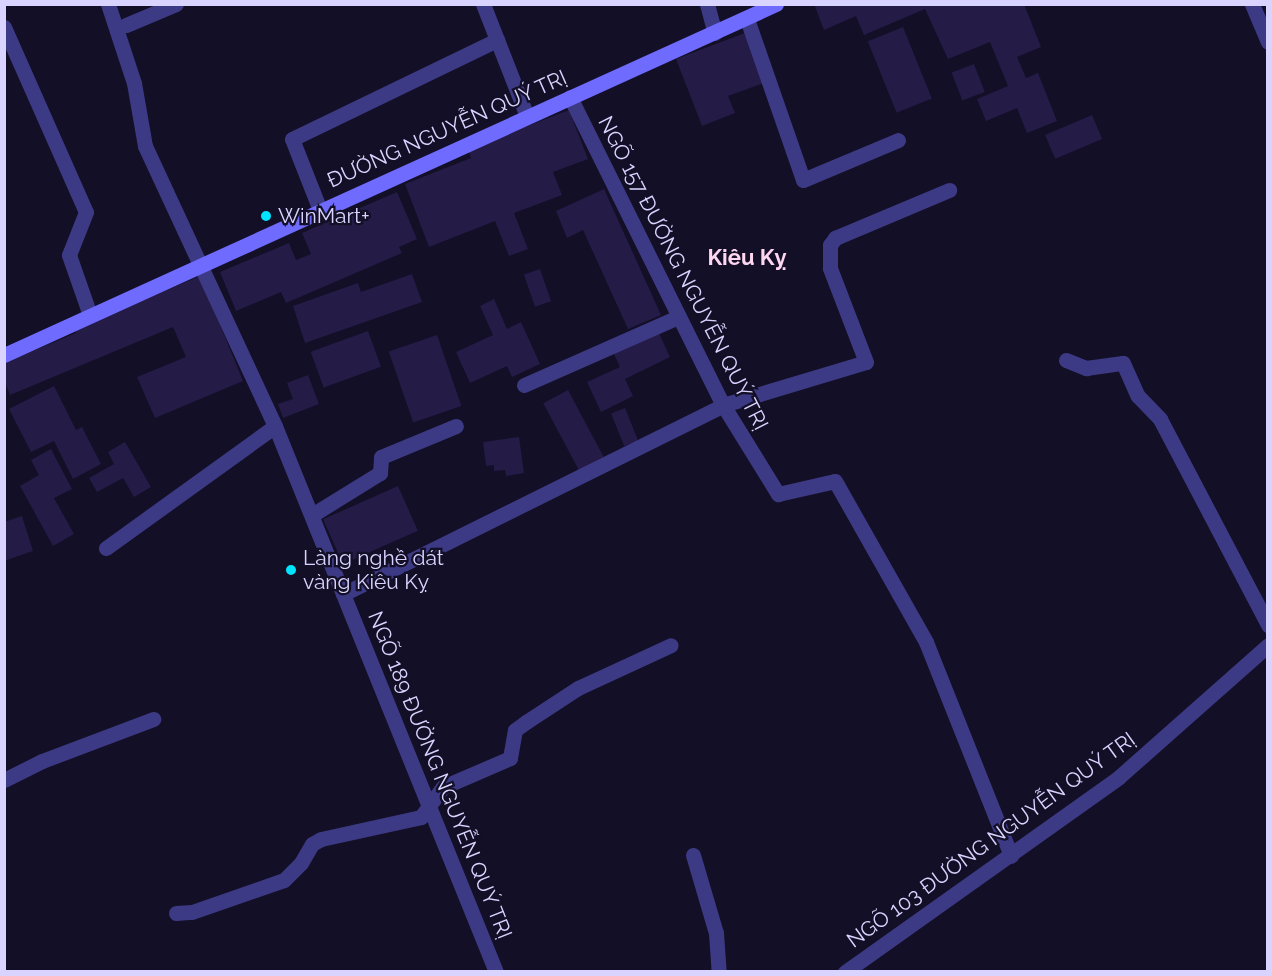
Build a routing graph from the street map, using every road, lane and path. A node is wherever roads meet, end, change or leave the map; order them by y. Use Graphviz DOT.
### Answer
graph roads {
  1 [pos="108,4"];
  2 [pos="176,4"];
  3 [pos="483,4"];
  4 [pos="707,4"];
  5 [pos="777,4"];
  6 [pos="1252,4"];
  7 [pos="747,19"];
  8 [pos="126,25"];
  9 [pos="4,27"];
  10 [pos="716,33"];
  11 [pos="497,40"];
  12 [pos="1268,42"];
  13 [pos="570,97"];
  14 [pos="526,116"];
  15 [pos="898,140"];
  16 [pos="949,190"];
  17 [pos="320,210"];
  18 [pos="201,264"];
  19 [pos="90,315"];
  20 [pos="678,317"];
  21 [pos="4,355"];
  22 [pos="1066,360"];
  23 [pos="524,385"];
  24 [pos="723,405"];
  25 [pos="275,426"];
  26 [pos="456,426"];
  27 [pos="312,515"];
  28 [pos="106,548"];
  29 [pos="344,594"];
  30 [pos="1268,625"];
  31 [pos="671,645"];
  32 [pos="1268,645"];
  33 [pos="153,719"];
  34 [pos="4,780"];
  35 [pos="429,803"];
  36 [pos="693,855"];
  37 [pos="1011,856"];
  38 [pos="176,913"];
  39 [pos="496,972"];
  40 [pos="718,972"];
  41 [pos="845,972"];
  1 -- 18 [label="street, NGÕ 189 ĐƯỜNG NGUYỄN QUÝ TRỊ"];
  2 -- 8 [label="street"];
  3 -- 11 [label="street"];
  4 -- 10 [label="street"];
  5 -- 7 [label="street, ĐƯỜNG NGUYỄN QUÝ TRỊ"];
  6 -- 12 [label="street"];
  7 -- 10 [label="street, ĐƯỜNG NGUYỄN QUÝ TRỊ"];
  7 -- 15 [label="street"];
  9 -- 19 [label="street"];
  10 -- 13 [label="street, ĐƯỜNG NGUYỄN QUÝ TRỊ"];
  11 -- 14 [label="street"];
  11 -- 17 [label="street"];
  13 -- 14 [label="street, ĐƯỜNG NGUYỄN QUÝ TRỊ"];
  13 -- 20 [label="street, NGÕ 157 ĐƯỜNG NGUYỄN QUÝ TRỊ"];
  14 -- 17 [label="street, ĐƯỜNG NGUYỄN QUÝ TRỊ"];
  16 -- 24 [label="street"];
  17 -- 18 [label="street, ĐƯỜNG NGUYỄN QUÝ TRỊ"];
  18 -- 19 [label="street, ĐƯỜNG NGUYỄN QUÝ TRỊ"];
  18 -- 25 [label="street, NGÕ 189 ĐƯỜNG NGUYỄN QUÝ TRỊ"];
  19 -- 21 [label="street, ĐƯỜNG NGUYỄN QUÝ TRỊ"];
  20 -- 23 [label="street"];
  20 -- 24 [label="street, NGÕ 157 ĐƯỜNG NGUYỄN QUÝ TRỊ"];
  22 -- 30 [label="street"];
  24 -- 29 [label="street"];
  24 -- 37 [label="street, NGÕ 157 ĐƯỜNG NGUYỄN QUÝ TRỊ"];
  25 -- 27 [label="street, NGÕ 189 ĐƯỜNG NGUYỄN QUÝ TRỊ"];
  25 -- 28 [label="street"];
  26 -- 27 [label="street"];
  27 -- 29 [label="street, NGÕ 189 ĐƯỜNG NGUYỄN QUÝ TRỊ"];
  29 -- 35 [label="street, NGÕ 189 ĐƯỜNG NGUYỄN QUÝ TRỊ"];
  31 -- 35 [label="street"];
  32 -- 37 [label="street, NGÕ 103 ĐƯỜNG NGUYỄN QUÝ TRỊ"];
  33 -- 34 [label="street"];
  35 -- 38 [label="street"];
  35 -- 39 [label="street, NGÕ 189 ĐƯỜNG NGUYỄN QUÝ TRỊ"];
  36 -- 40 [label="street"];
  37 -- 41 [label="street, NGÕ 103 ĐƯỜNG NGUYỄN QUÝ TRỊ"];
}
